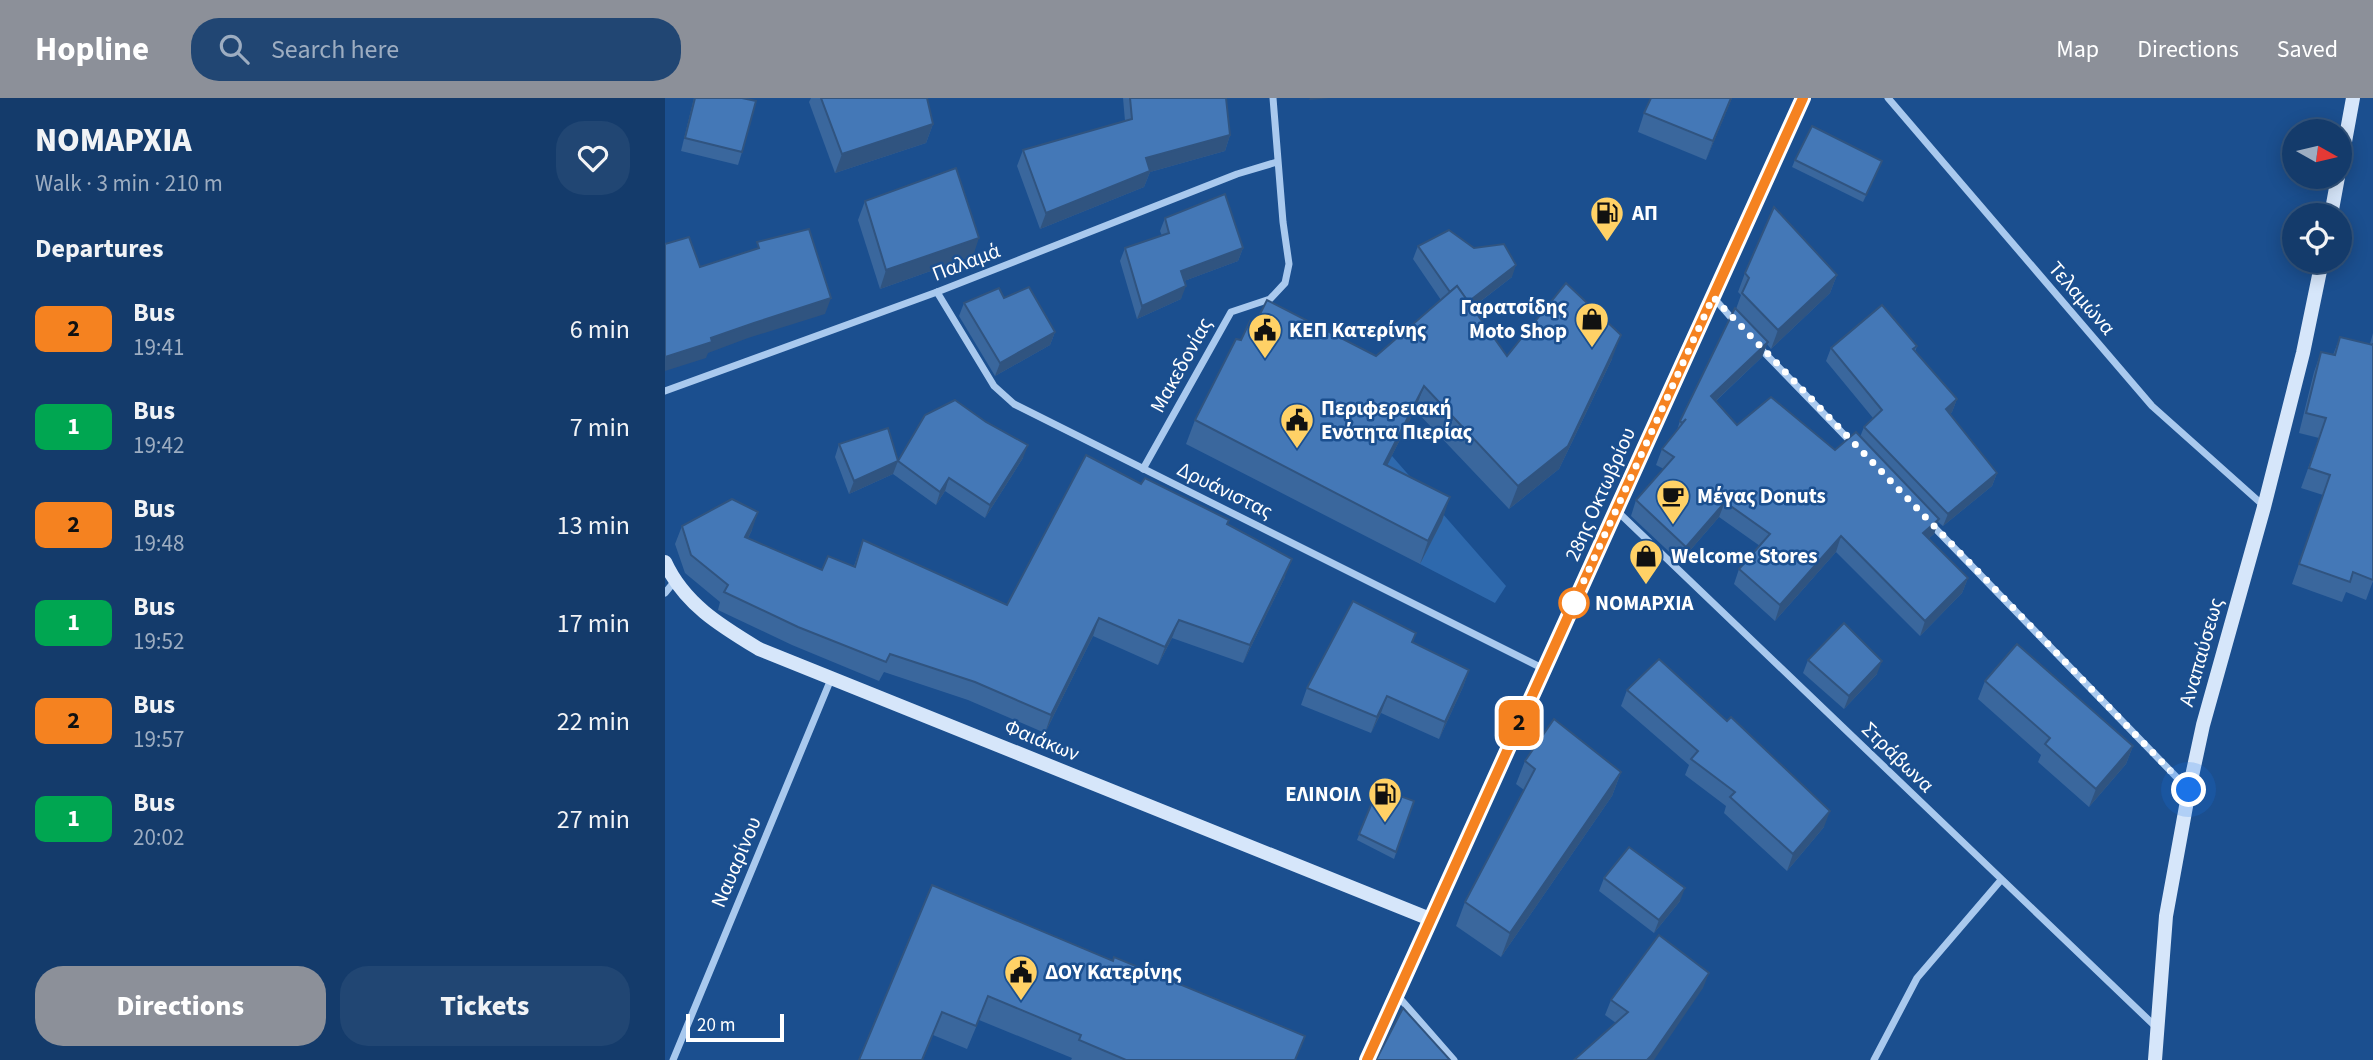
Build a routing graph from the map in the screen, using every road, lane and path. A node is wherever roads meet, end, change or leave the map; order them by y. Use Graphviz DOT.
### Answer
graph roads {
  1 [pos="1273,98"];
  2 [pos="1803,98"];
  3 [pos="1888,98"];
  4 [pos="2353,98"];
  5 [pos="2349,119"];
  6 [pos="1277,162"];
  7 [pos="2320,273"];
  8 [pos="937,292"];
  9 [pos="1713,297"];
  10 [pos="1738,326"];
  11 [pos="1748,335"];
  12 [pos="665,391"];
  13 [pos="1863,454"];
  14 [pos="1143,469"];
  15 [pos="2264,507"];
  16 [pos="1616,510"];
  17 [pos="1920,513"];
  18 [pos="665,562"];
  19 [pos="669,588"];
  20 [pos="1544,668"];
  21 [pos="832,678"];
  22 [pos="2189,790"];
  23 [pos="2001,880"];
  24 [pos="1430,919"];
  25 [pos="1396,994"];
  26 [pos="2157,1028"];
  27 [pos="673,1060"];
  28 [pos="1367,1060"];
  29 [pos="1454,1060"];
  30 [pos="1874,1060"];
  31 [pos="2155,1060"];
  1 -- 6 [label="street, Μακεδονίας"];
  2 -- 9 [label="street, 28ης Οκτωβρίου"];
  3 -- 15 [label="street, Τελαμώνα"];
  4 -- 5 [label="street"];
  6 -- 8 [label="street, Παλαμά"];
  6 -- 14 [label="street, Μακεδονίας"];
  7 -- 15 [label="street, Αναπαύσεως"];
  8 -- 12 [label="street, Παλαμά"];
  8 -- 14 [label="street, Δρυάνιστας"];
  9 -- 10 [label="street"];
  9 -- 16 [label="street, 28ης Οκτωβρίου"];
  11 -- 13 [label="street"];
  14 -- 20 [label="street, Δρυάνιστας"];
  15 -- 22 [label="street, Αναπαύσεως"];
  16 -- 20 [label="street, 28ης Οκτωβρίου"];
  16 -- 23 [label="street, Στράβωνα"];
  17 -- 22 [label="street"];
  18 -- 19 [label="street, Φαιάκων"];
  19 -- 21 [label="street, Φαιάκων"];
  20 -- 24 [label="street, 28ης Οκτωβρίου"];
  21 -- 24 [label="street, Φαιάκων"];
  21 -- 27 [label="street, Ναυαρίνου"];
  22 -- 26 [label="street, Αναπαύσεως"];
  23 -- 26 [label="street, Στράβωνα"];
  23 -- 30 [label="street"];
  24 -- 25 [label="street, 28ης Οκτωβρίου"];
  25 -- 28 [label="street, 28ης Οκτωβρίου"];
  25 -- 29 [label="street"];
  26 -- 31 [label="street, Αναπαύσεως"];
}
